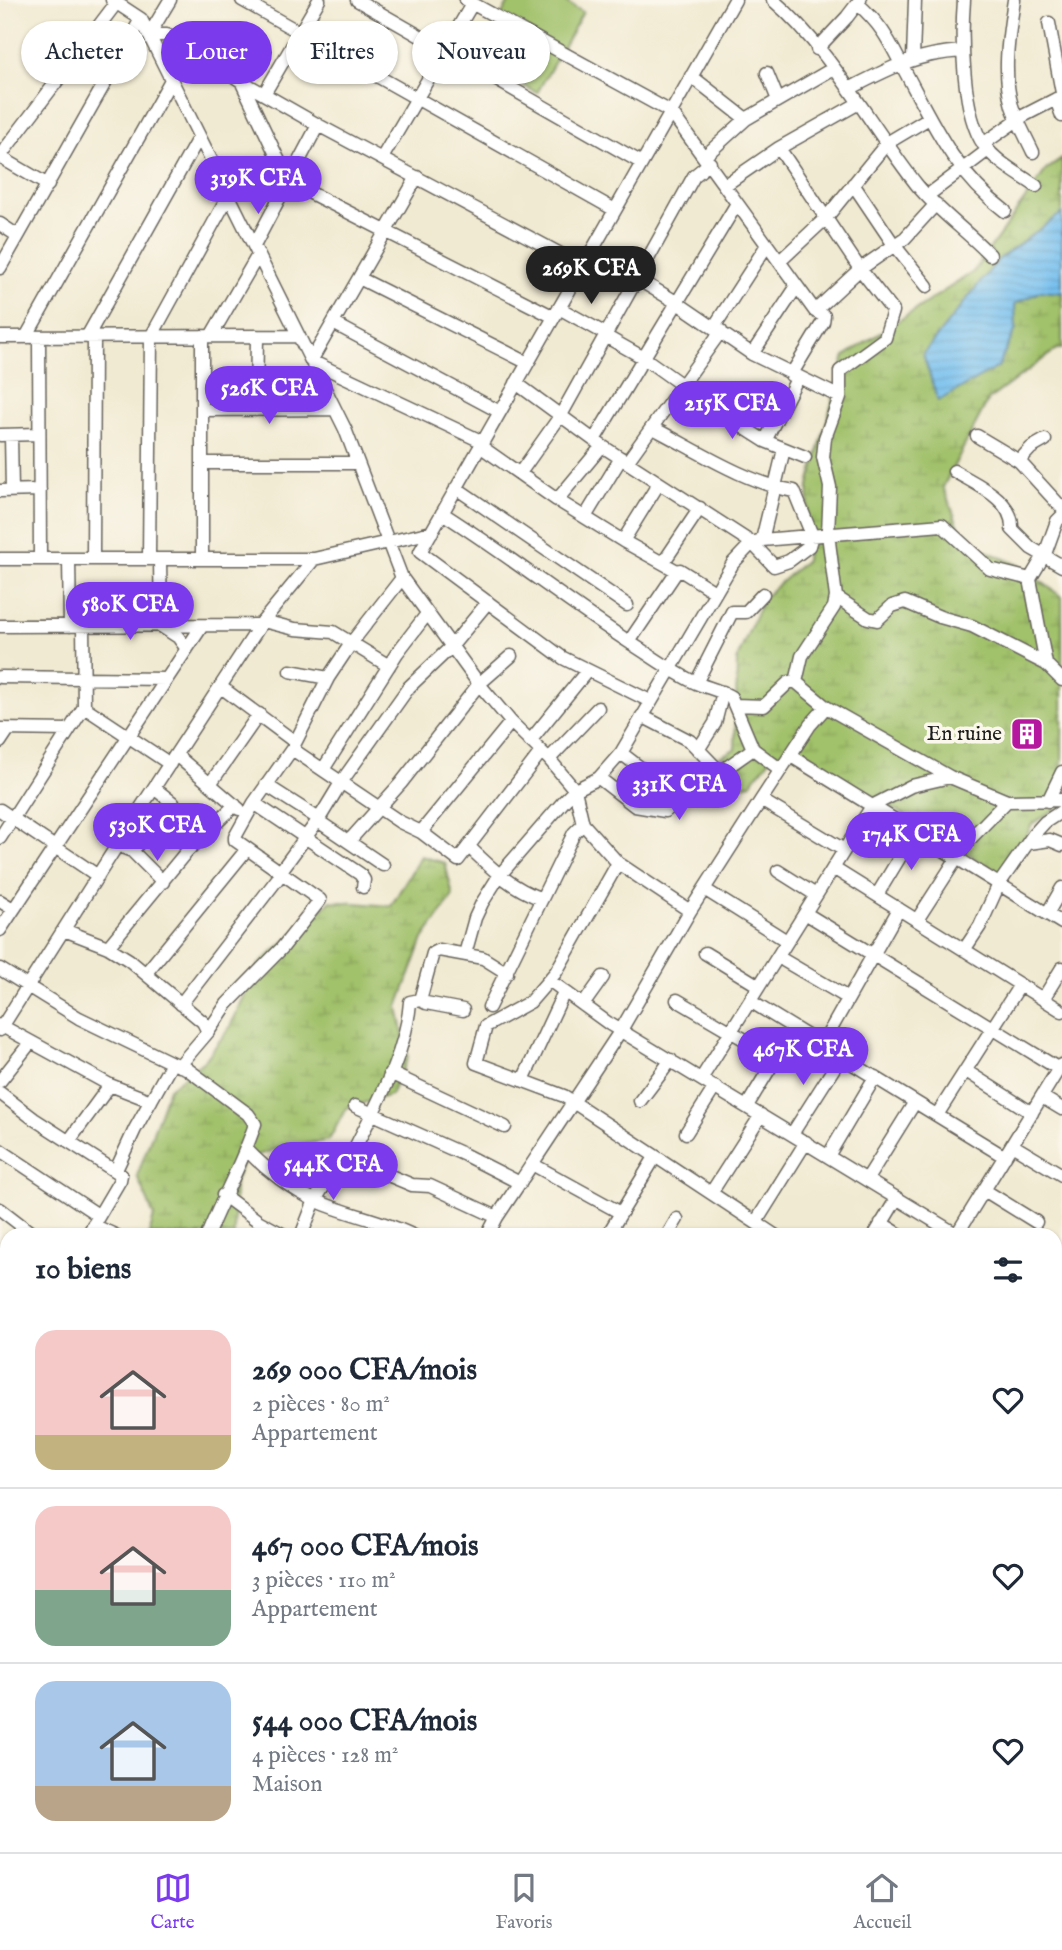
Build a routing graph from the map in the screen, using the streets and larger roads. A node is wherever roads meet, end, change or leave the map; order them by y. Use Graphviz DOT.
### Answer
graph roads {
  1 [pos="170,0"];
  2 [pos="242,0"];
  3 [pos="319,0"];
  4 [pos="356,0"];
  5 [pos="735,0"];
  6 [pos="773,0"];
  7 [pos="915,0"];
  8 [pos="964,0"];
  9 [pos="1014,0"];
  10 [pos="115,1"];
  11 [pos="469,2"];
  12 [pos="859,2"];
  13 [pos="379,6"];
  14 [pos="141,19"];
  15 [pos="307,21"];
  16 [pos="460,21"];
  17 [pos="1049,23"];
  18 [pos="286,24"];
  19 [pos="412,28"];
  20 [pos="149,35"];
  21 [pos="161,35"];
  22 [pos="817,49"];
  23 [pos="962,51"];
  24 [pos="286,56"];
  25 [pos="161,60"];
  26 [pos="907,61"];
  27 [pos="834,68"];
  28 [pos="767,73"];
  29 [pos="691,76"];
  30 [pos="169,84"];
  31 [pos="173,84"];
  32 [pos="242,84"];
  33 [pos="246,84"];
  34 [pos="392,84"];
  35 [pos="425,84"];
  36 [pos="504,84"];
  37 [pos="849,89"];
  38 [pos="264,94"];
  39 [pos="1060,96"];
  40 [pos="417,98"];
  41 [pos="778,100"];
  42 [pos="859,103"];
  43 [pos="671,112"];
  44 [pos="1062,116"];
  45 [pos="929,118"];
  46 [pos="746,119"];
  47 [pos="1018,120"];
  48 [pos="318,125"];
  49 [pos="199,136"];
  50 [pos="887,143"];
  51 [pos="985,147"];
  52 [pos="779,148"];
  53 [pos="1033,152"];
  54 [pos="0,157"];
  55 [pos="382,158"];
  56 [pos="708,160"];
  57 [pos="642,163"];
  58 [pos="963,170"];
  59 [pos="417,177"];
  60 [pos="289,182"];
  61 [pos="853,184"];
  62 [pos="48,185"];
  63 [pos="725,186"];
  64 [pos="1036,186"];
  65 [pos="229,195"];
  66 [pos="932,200"];
  67 [pos="736,205"];
  68 [pos="615,210"];
  69 [pos="1005,211"];
  70 [pos="826,218"];
  71 [pos="0,225"];
  72 [pos="386,231"];
  73 [pos="18,236"];
  74 [pos="767,245"];
  75 [pos="894,245"];
  76 [pos="256,250"];
  77 [pos="591,251"];
  78 [pos="990,255"];
  79 [pos="780,261"];
  80 [pos="583,266"];
  81 [pos="0,268"];
  82 [pos="860,269"];
  83 [pos="359,278"];
  84 [pos="636,279"];
  85 [pos="797,286"];
  86 [pos="927,286"];
  87 [pos="676,302"];
  88 [pos="815,311"];
  89 [pos="556,312"];
  90 [pos="332,323"];
  91 [pos="717,329"];
  92 [pos="605,335"];
  93 [pos="207,336"];
  94 [pos="257,336"];
  95 [pos="299,336"];
  96 [pos="0,337"];
  97 [pos="32,337"];
  98 [pos="90,337"];
  99 [pos="151,337"];
  100 [pos="752,354"];
  101 [pos="644,358"];
  102 [pos="311,361"];
  103 [pos="528,363"];
  104 [pos="794,376"];
  105 [pos="516,383"];
  106 [pos="681,386"];
  107 [pos="840,397"];
  108 [pos="335,409"];
  109 [pos="202,410"];
  110 [pos="256,410"];
  111 [pos="500,412"];
  112 [pos="561,415"];
  113 [pos="653,428"];
  114 [pos="5,435"];
  115 [pos="39,435"];
  116 [pos="977,436"];
  117 [pos="1045,440"];
  118 [pos="765,441"];
  119 [pos="598,443"];
  120 [pos="481,444"];
  121 [pos="784,449"];
  122 [pos="805,457"];
  123 [pos="624,460"];
  124 [pos="1019,461"];
  125 [pos="202,463"];
  126 [pos="358,463"];
  127 [pos="954,471"];
  128 [pos="520,473"];
  129 [pos="659,483"];
  130 [pos="773,487"];
  131 [pos="457,488"];
  132 [pos="40,490"];
  133 [pos="6,491"];
  134 [pos="557,500"];
  135 [pos="700,508"];
  136 [pos="1062,508"];
  137 [pos="442,513"];
  138 [pos="1062,516"];
  139 [pos="585,517"];
  140 [pos="432,532"];
  141 [pos="828,534"];
  142 [pos="812,535"];
  143 [pos="776,538"];
  144 [pos="622,541"];
  145 [pos="757,541"];
  146 [pos="388,543"];
  147 [pos="1045,554"];
  148 [pos="0,559"];
  149 [pos="40,559"];
  150 [pos="69,559"];
  151 [pos="93,559"];
  152 [pos="154,559"];
  153 [pos="202,559"];
  154 [pos="314,559"];
  155 [pos="789,561"];
  156 [pos="663,563"];
  157 [pos="1062,566"];
  158 [pos="677,571"];
  159 [pos="402,578"];
  160 [pos="1030,579"];
  161 [pos="715,592"];
  162 [pos="763,594"];
  163 [pos="836,597"];
  164 [pos="488,602"];
  165 [pos="627,606"];
  166 [pos="428,614"];
  167 [pos="262,623"];
  168 [pos="0,626"];
  169 [pos="76,626"];
  170 [pos="161,626"];
  171 [pos="202,626"];
  172 [pos="352,642"];
  173 [pos="629,642"];
  174 [pos="451,647"];
  175 [pos="187,649"];
  176 [pos="511,656"];
  177 [pos="1046,664"];
  178 [pos="389,666"];
  179 [pos="670,668"];
  180 [pos="290,671"];
  181 [pos="587,671"];
  182 [pos="0,677"];
  183 [pos="83,678"];
  184 [pos="328,678"];
  185 [pos="166,679"];
  186 [pos="1062,680"];
  187 [pos="796,682"];
  188 [pos="696,683"];
  189 [pos="479,684"];
  190 [pos="221,687"];
  191 [pos="723,692"];
  192 [pos="650,701"];
  193 [pos="735,705"];
  194 [pos="84,707"];
  195 [pos="826,707"];
  196 [pos="598,708"];
  197 [pos="259,714"];
  198 [pos="642,716"];
  199 [pos="511,722"];
  200 [pos="4,729"];
  201 [pos="69,730"];
  202 [pos="128,736"];
  203 [pos="530,741"];
  204 [pos="0,742"];
  205 [pos="293,745"];
  206 [pos="754,749"];
  207 [pos="698,750"];
  208 [pos="621,753"];
  209 [pos="791,755"];
  210 [pos="545,756"];
  211 [pos="173,759"];
  212 [pos="324,768"];
  213 [pos="781,770"];
  214 [pos="720,772"];
  215 [pos="1062,772"];
  216 [pos="950,777"];
  217 [pos="599,778"];
  218 [pos="342,781"];
  219 [pos="210,784"];
  220 [pos="266,785"];
  221 [pos="154,788"];
  222 [pos="575,790"];
  223 [pos="682,800"];
  224 [pos="761,800"];
  225 [pos="1062,800"];
  226 [pos="1007,801"];
  227 [pos="1048,801"];
  228 [pos="254,803"];
  229 [pos="235,805"];
  230 [pos="142,806"];
  231 [pos="379,806"];
  232 [pos="872,806"];
  233 [pos="0,810"];
  234 [pos="1062,811"];
  235 [pos="247,816"];
  236 [pos="12,818"];
  237 [pos="159,820"];
  238 [pos="319,820"];
  239 [pos="583,824"];
  240 [pos="421,832"];
  241 [pos="915,832"];
  242 [pos="0,838"];
  243 [pos="306,838"];
  244 [pos="349,841"];
  245 [pos="1029,843"];
  246 [pos="117,845"];
  247 [pos="1062,845"];
  248 [pos="55,846"];
  249 [pos="469,847"];
  250 [pos="247,849"];
  251 [pos="844,850"];
  252 [pos="132,851"];
  253 [pos="957,858"];
  254 [pos="618,863"];
  255 [pos="383,865"];
  256 [pos="833,868"];
  257 [pos="778,871"];
  258 [pos="281,873"];
  259 [pos="98,876"];
  260 [pos="499,876"];
  261 [pos="163,882"];
  262 [pos="999,884"];
  263 [pos="363,887"];
  264 [pos="1062,888"];
  265 [pos="704,889"];
  266 [pos="816,895"];
  267 [pos="877,895"];
  268 [pos="542,899"];
  269 [pos="0,901"];
  270 [pos="13,909"];
  271 [pos="899,909"];
  272 [pos="690,911"];
  273 [pos="805,913"];
  274 [pos="1047,914"];
  275 [pos="917,920"];
  276 [pos="1062,923"];
  277 [pos="0,930"];
  278 [pos="64,930"];
  279 [pos="787,941"];
  280 [pos="108,947"];
  281 [pos="964,950"];
  282 [pos="705,953"];
  283 [pos="465,954"];
  284 [pos="873,955"];
  285 [pos="778,957"];
  286 [pos="1062,968"];
  287 [pos="0,969"];
  288 [pos="146,973"];
  289 [pos="507,973"];
  290 [pos="603,977"];
  291 [pos="549,980"];
  292 [pos="1020,985"];
  293 [pos="29,986"];
  294 [pos="759,986"];
  295 [pos="564,992"];
  296 [pos="848,998"];
  297 [pos="1043,999"];
  298 [pos="420,1000"];
  299 [pos="677,1000"];
  300 [pos="750,1001"];
  301 [pos="181,1004"];
  302 [pos="583,1005"];
  303 [pos="489,1007"];
  304 [pos="463,1010"];
  305 [pos="1062,1011"];
  306 [pos="1,1027"];
  307 [pos="993,1028"];
  308 [pos="621,1030"];
  309 [pos="731,1031"];
  310 [pos="208,1032"];
  311 [pos="30,1043"];
  312 [pos="822,1045"];
  313 [pos="841,1057"];
  314 [pos="671,1060"];
  315 [pos="176,1065"];
  316 [pos="1060,1066"];
  317 [pos="966,1071"];
  318 [pos="390,1073"];
  319 [pos="875,1077"];
  320 [pos="701,1079"];
  321 [pos="523,1080"];
  322 [pos="0,1081"];
  323 [pos="110,1085"];
  324 [pos="715,1087"];
  325 [pos="0,1093"];
  326 [pos="1042,1097"];
  327 [pos="151,1101"];
  328 [pos="640,1101"];
  329 [pos="915,1102"];
  330 [pos="575,1103"];
  331 [pos="355,1106"];
  332 [pos="747,1106"];
  333 [pos="1062,1109"];
  334 [pos="1032,1113"];
  335 [pos="371,1115"];
  336 [pos="761,1115"];
  337 [pos="937,1115"];
  338 [pos="505,1127"];
  339 [pos="686,1133"];
  340 [pos="793,1134"];
  341 [pos="69,1141"];
  342 [pos="806,1142"];
  343 [pos="1012,1145"];
  344 [pos="0,1150"];
  345 [pos="247,1150"];
  346 [pos="828,1156"];
  347 [pos="655,1157"];
  348 [pos="1005,1157"];
  349 [pos="350,1158"];
  350 [pos="532,1164"];
  351 [pos="116,1170"];
  352 [pos="1062,1175"];
  353 [pos="867,1179"];
  354 [pos="520,1183"];
  355 [pos="984,1190"];
  356 [pos="711,1193"];
  357 [pos="223,1195"];
  358 [pos="897,1198"];
  359 [pos="315,1200"];
  360 [pos="0,1209"];
  361 [pos="621,1213"];
  362 [pos="497,1217"];
  363 [pos="677,1219"];
  364 [pos="756,1222"];
  365 [pos="1036,1222"];
  366 [pos="881,1223"];
  367 [pos="93,1225"];
  368 [pos="25,1228"];
  369 [pos="210,1228"];
  370 [pos="271,1228"];
  371 [pos="304,1228"];
  372 [pos="382,1228"];
  373 [pos="491,1228"];
  374 [pos="612,1228"];
  375 [pos="672,1228"];
  376 [pos="765,1228"];
  377 [pos="878,1228"];
  378 [pos="889,1228"];
  379 [pos="936,1228"];
  380 [pos="962,1228"];
  1 -- 20 [label="street"];
  2 -- 18 [label="street"];
  3 -- 15 [label="street"];
  4 -- 13 [label="street"];
  5 -- 29 [label="street"];
  6 -- 22 [label="street"];
  7 -- 26 [label="street"];
  8 -- 23 [label="street"];
  9 -- 47 [label="street"];
  10 -- 14 [label="street"];
  10 -- 54 [label="street"];
  11 -- 16 [label="street"];
  11 -- 43 [label="street"];
  12 -- 22 [label="street"];
  12 -- 26 [label="street"];
  13 -- 19 [label="street"];
  14 -- 20 [label="street"];
  14 -- 62 [label="street"];
  17 -- 39 [label="street"];
  20 -- 21 [label="street"];
  20 -- 25 [label="street"];
  22 -- 27 [label="street"];
  23 -- 26 [label="street"];
  23 -- 51 [label="street"];
  24 -- 38 [label="street"];
  26 -- 37 [label="street"];
  26 -- 45 [label="street"];
  27 -- 37 [label="street"];
  27 -- 41 [label="street"];
  28 -- 41 [label="street"];
  29 -- 43 [label="street"];
  29 -- 46 [label="street"];
  30 -- 97 [label="street"];
  31 -- 49 [label="street"];
  32 -- 60 [label="street"];
  33 -- 38 [label="street"];
  34 -- 40 [label="street"];
  35 -- 40 [label="street"];
  36 -- 57 [label="street"];
  37 -- 42 [label="street"];
  38 -- 48 [label="street"];
  39 -- 44 [label="street"];
  39 -- 47 [label="street"];
  40 -- 55 [label="street"];
  40 -- 68 [label="street"];
  41 -- 46 [label="street"];
  42 -- 50 [label="street"];
  42 -- 52 [label="street"];
  43 -- 56 [label="street"];
  43 -- 57 [label="street"];
  45 -- 50 [label="street"];
  45 -- 58 [label="street"];
  46 -- 56 [label="street"];
  47 -- 51 [label="street"];
  47 -- 53 [label="street"];
  48 -- 55 [label="street"];
  48 -- 60 [label="street"];
  49 -- 65 [label="street"];
  49 -- 98 [label="street"];
  50 -- 61 [label="street"];
  50 -- 66 [label="street"];
  51 -- 58 [label="street"];
  51 -- 64 [label="street"];
  52 -- 63 [label="street"];
  52 -- 70 [label="street"];
  54 -- 62 [label="street"];
  55 -- 59 [label="street"];
  56 -- 63 [label="street"];
  56 -- 84 [label="street"];
  57 -- 68 [label="street"];
  58 -- 66 [label="street"];
  58 -- 69 [label="street"];
  59 -- 72 [label="street"];
  59 -- 80 [label="street"];
  60 -- 72 [label="street"];
  60 -- 76 [label="street"];
  61 -- 70 [label="street"];
  61 -- 75 [label="street"];
  62 -- 73 [label="street"];
  63 -- 67 [label="street"];
  65 -- 76 [label="street"];
  65 -- 99 [label="street"];
  66 -- 75 [label="street"];
  66 -- 78 [label="street"];
  67 -- 74 [label="street"];
  67 -- 87 [label="street"];
  68 -- 77 [label="street"];
  70 -- 79 [label="street"];
  70 -- 82 [label="street"];
  71 -- 73 [label="street"];
  72 -- 83 [label="street"];
  72 -- 89 [label="street"];
  73 -- 81 [label="street"];
  74 -- 79 [label="street"];
  74 -- 91 [label="street"];
  75 -- 82 [label="street"];
  75 -- 86 [label="street"];
  76 -- 93 [label="street"];
  76 -- 95 [label="street"];
  77 -- 80 [label="street"];
  77 -- 84 [label="street"];
  79 -- 85 [label="street"];
  80 -- 89 [label="street"];
  82 -- 88 [label="street"];
  82 -- 107 [label="street"];
  83 -- 90 [label="street"];
  83 -- 103 [label="street"];
  84 -- 87 [label="street"];
  84 -- 92 [label="street"];
  85 -- 88 [label="street"];
  85 -- 100 [label="street"];
  87 -- 91 [label="street"];
  87 -- 101 [label="street"];
  88 -- 104 [label="street"];
  89 -- 92 [label="street"];
  89 -- 103 [label="street"];
  90 -- 102 [label="street"];
  90 -- 111 [label="street"];
  91 -- 100 [label="street"];
  91 -- 106 [label="street"];
  92 -- 101 [label="street"];
  92 -- 112 [label="street"];
  93 -- 94 [label="street"];
  93 -- 99 [label="street"];
  93 -- 109 [label="street"];
  94 -- 95 [label="street"];
  94 -- 110 [label="street"];
  95 -- 102 [label="street"];
  96 -- 97 [label="street"];
  97 -- 98 [label="street"];
  97 -- 115 [label="street"];
  98 -- 99 [label="street"];
  98 -- 151 [label="street"];
  99 -- 152 [label="street"];
  100 -- 104 [label="street"];
  101 -- 106 [label="street"];
  101 -- 119 [label="street"];
  102 -- 108 [label="street"];
  102 -- 120 [label="street"];
  103 -- 105 [label="street"];
  104 -- 107 [label="street"];
  104 -- 118 [label="street"];
  105 -- 111 [label="street"];
  105 -- 112 [label="street"];
  106 -- 113 [label="street"];
  106 -- 118 [label="street"];
  107 -- 141 [label="street"];
  108 -- 110 [label="street"];
  108 -- 126 [label="street"];
  109 -- 110 [label="street"];
  109 -- 125 [label="street"];
  111 -- 120 [label="street"];
  112 -- 119 [label="street"];
  112 -- 128 [label="street"];
  113 -- 123 [label="street"];
  113 -- 130 [label="street"];
  114 -- 115 [label="street"];
  114 -- 133 [label="street"];
  115 -- 132 [label="street"];
  116 -- 124 [label="street"];
  117 -- 124 [label="street"];
  118 -- 121 [label="street"];
  119 -- 123 [label="street"];
  119 -- 134 [label="street"];
  120 -- 128 [label="street"];
  120 -- 131 [label="street"];
  121 -- 122 [label="street"];
  121 -- 130 [label="street"];
  123 -- 129 [label="street"];
  123 -- 139 [label="street"];
  124 -- 136 [label="street"];
  125 -- 126 [label="street"];
  125 -- 153 [label="street"];
  126 -- 146 [label="street"];
  127 -- 147 [label="street"];
  128 -- 134 [label="street"];
  129 -- 135 [label="street"];
  129 -- 144 [label="street"];
  130 -- 142 [label="street"];
  130 -- 145 [label="street"];
  131 -- 137 [label="street"];
  131 -- 165 [label="street"];
  132 -- 133 [label="street"];
  132 -- 149 [label="street"];
  134 -- 139 [label="street"];
  135 -- 145 [label="street"];
  135 -- 156 [label="street"];
  137 -- 140 [label="street"];
  137 -- 173 [label="street"];
  138 -- 147 [label="street"];
  139 -- 144 [label="street"];
  140 -- 146 [label="street"];
  140 -- 164 [label="street"];
  141 -- 142 [label="street"];
  141 -- 160 [label="street"];
  141 -- 163 [label="street"];
  142 -- 143 [label="street"];
  142 -- 155 [label="street"];
  143 -- 145 [label="street"];
  143 -- 155 [label="street"];
  144 -- 156 [label="street"];
  145 -- 155 [label="street"];
  145 -- 161 [label="street"];
  146 -- 154 [label="street"];
  146 -- 159 [label="street"];
  147 -- 157 [label="street"];
  147 -- 160 [label="street"];
  148 -- 149 [label="street"];
  149 -- 150 [label="street"];
  150 -- 151 [label="street"];
  150 -- 169 [label="street"];
  151 -- 152 [label="street"];
  152 -- 153 [label="street"];
  152 -- 170 [label="street"];
  153 -- 154 [label="street"];
  154 -- 167 [label="street"];
  156 -- 158 [label="street"];
  158 -- 161 [label="street"];
  158 -- 173 [label="street"];
  159 -- 166 [label="street"];
  159 -- 172 [label="street"];
  160 -- 177 [label="street"];
  161 -- 179 [label="street"];
  162 -- 188 [label="street"];
  163 -- 177 [label="street"];
  163 -- 187 [label="street"];
  164 -- 174 [label="street"];
  164 -- 181 [label="street"];
  166 -- 174 [label="street"];
  166 -- 178 [label="street"];
  167 -- 171 [label="street"];
  167 -- 172 [label="street"];
  167 -- 190 [label="street"];
  168 -- 169 [label="street"];
  169 -- 170 [label="street"];
  169 -- 183 [label="street"];
  170 -- 171 [label="street"];
  170 -- 175 [label="street"];
  171 -- 175 [label="street"];
  172 -- 178 [label="street"];
  172 -- 184 [label="street"];
  173 -- 179 [label="street"];
  174 -- 189 [label="street"];
  174 -- 218 [label="street"];
  175 -- 185 [label="street"];
  176 -- 189 [label="street"];
  177 -- 186 [label="street"];
  178 -- 212 [label="street"];
  179 -- 188 [label="street"];
  179 -- 192 [label="street"];
  180 -- 184 [label="street"];
  181 -- 192 [label="street"];
  181 -- 203 [label="street"];
  182 -- 183 [label="street"];
  183 -- 185 [label="street"];
  183 -- 194 [label="street"];
  184 -- 205 [label="street"];
  185 -- 202 [label="street"];
  187 -- 193 [label="street"];
  187 -- 195 [label="street"];
  188 -- 191 [label="street"];
  189 -- 199 [label="street"];
  189 -- 231 [label="street"];
  190 -- 197 [label="street"];
  190 -- 211 [label="street"];
  191 -- 193 [label="street"];
  191 -- 207 [label="street"];
  192 -- 198 [label="street"];
  193 -- 206 [label="street"];
  194 -- 201 [label="street"];
  194 -- 202 [label="street"];
  195 -- 209 [label="street"];
  195 -- 216 [label="street"];
  196 -- 210 [label="street"];
  197 -- 205 [label="street"];
  197 -- 219 [label="street"];
  198 -- 207 [label="street"];
  198 -- 208 [label="street"];
  199 -- 203 [label="street"];
  199 -- 240 [label="street"];
  200 -- 201 [label="street"];
  200 -- 204 [label="street"];
  201 -- 236 [label="street"];
  202 -- 211 [label="street"];
  202 -- 248 [label="street"];
  203 -- 210 [label="street"];
  205 -- 212 [label="street"];
  205 -- 220 [label="street"];
  206 -- 213 [label="street"];
  206 -- 214 [label="street"];
  207 -- 214 [label="street"];
  208 -- 217 [label="street"];
  208 -- 223 [label="street"];
  209 -- 213 [label="street"];
  209 -- 232 [label="street"];
  210 -- 222 [label="street"];
  210 -- 249 [label="street"];
  211 -- 219 [label="street"];
  211 -- 221 [label="street"];
  212 -- 218 [label="street"];
  213 -- 224 [label="street"];
  214 -- 223 [label="street"];
  215 -- 227 [label="street"];
  216 -- 226 [label="street"];
  216 -- 232 [label="street"];
  217 -- 222 [label="street"];
  217 -- 223 [label="street"];
  218 -- 231 [label="street"];
  218 -- 238 [label="street"];
  219 -- 229 [label="street"];
  220 -- 228 [label="street"];
  220 -- 238 [label="street"];
  221 -- 230 [label="street"];
  221 -- 237 [label="street"];
  222 -- 239 [label="street"];
  222 -- 260 [label="street"];
  224 -- 251 [label="street"];
  224 -- 265 [label="street"];
  225 -- 227 [label="street"];
  226 -- 227 [label="street"];
  226 -- 253 [label="street"];
  228 -- 235 [label="street"];
  228 -- 243 [label="street"];
  229 -- 235 [label="street"];
  229 -- 261 [label="street"];
  230 -- 237 [label="street"];
  230 -- 246 [label="street"];
  231 -- 240 [label="street"];
  231 -- 244 [label="street"];
  232 -- 241 [label="street"];
  232 -- 251 [label="street"];
  233 -- 236 [label="street"];
  234 -- 245 [label="street"];
  235 -- 250 [label="street"];
  236 -- 242 [label="street"];
  236 -- 248 [label="street"];
  237 -- 252 [label="street"];
  238 -- 243 [label="street"];
  238 -- 244 [label="street"];
  239 -- 254 [label="street"];
  239 -- 268 [label="street"];
  240 -- 249 [label="street"];
  241 -- 253 [label="street"];
  241 -- 267 [label="street"];
  243 -- 258 [label="street"];
  243 -- 263 [label="street"];
  244 -- 255 [label="street"];
  245 -- 247 [label="street"];
  245 -- 262 [label="street"];
  246 -- 252 [label="street"];
  246 -- 259 [label="street"];
  248 -- 259 [label="street"];
  248 -- 270 [label="street"];
  249 -- 260 [label="street"];
  250 -- 258 [label="street"];
  250 -- 288 [label="street"];
  251 -- 256 [label="street"];
  252 -- 261 [label="street"];
  253 -- 262 [label="street"];
  253 -- 275 [label="street"];
  254 -- 272 [label="street"];
  254 -- 291 [label="street"];
  256 -- 266 [label="street"];
  256 -- 267 [label="street"];
  257 -- 266 [label="street"];
  258 -- 301 [label="street"];
  258 -- 310 [label="street"];
  259 -- 278 [label="street"];
  260 -- 268 [label="street"];
  260 -- 283 [label="street"];
  261 -- 280 [label="street"];
  262 -- 274 [label="street"];
  262 -- 281 [label="street"];
  264 -- 274 [label="street"];
  265 -- 272 [label="street"];
  265 -- 279 [label="street"];
  266 -- 273 [label="street"];
  267 -- 271 [label="street"];
  268 -- 289 [label="street"];
  269 -- 270 [label="street"];
  270 -- 277 [label="street"];
  271 -- 275 [label="street"];
  271 -- 284 [label="street"];
  272 -- 308 [label="street"];
  273 -- 279 [label="street"];
  273 -- 284 [label="street"];
  274 -- 276 [label="street"];
  275 -- 281 [label="street"];
  278 -- 280 [label="street"];
  278 -- 293 [label="street"];
  279 -- 285 [label="street"];
  280 -- 288 [label="street"];
  281 -- 292 [label="street"];
  282 -- 294 [label="street"];
  283 -- 289 [label="street"];
  283 -- 298 [label="street"];
  284 -- 296 [label="street"];
  284 -- 307 [label="street"];
  285 -- 294 [label="street"];
  285 -- 296 [label="street"];
  286 -- 297 [label="street"];
  287 -- 293 [label="street"];
  288 -- 301 [label="street"];
  289 -- 303 [label="street"];
  290 -- 302 [label="street"];
  291 -- 295 [label="street"];
  291 -- 321 [label="street"];
  292 -- 297 [label="street"];
  292 -- 307 [label="street"];
  293 -- 306 [label="street"];
  293 -- 315 [label="street"];
  294 -- 300 [label="street"];
  295 -- 302 [label="street"];
  295 -- 321 [label="street"];
  296 -- 312 [label="street"];
  297 -- 305 [label="street"];
  298 -- 304 [label="street"];
  298 -- 318 [label="street"];
  299 -- 309 [label="street"];
  300 -- 309 [label="street"];
  300 -- 312 [label="street"];
  301 -- 310 [label="street"];
  302 -- 308 [label="street"];
  306 -- 311 [label="street"];
  307 -- 316 [label="street"];
  307 -- 317 [label="street"];
  308 -- 314 [label="street"];
  308 -- 330 [label="street"];
  309 -- 320 [label="street"];
  309 -- 332 [label="street"];
  310 -- 315 [label="street"];
  311 -- 322 [label="street"];
  311 -- 323 [label="street"];
  312 -- 313 [label="street"];
  313 -- 319 [label="street"];
  313 -- 340 [label="street"];
  314 -- 320 [label="street"];
  314 -- 328 [label="street"];
  315 -- 327 [label="street"];
  315 -- 345 [label="street"];
  316 -- 326 [label="street"];
  317 -- 334 [label="street"];
  317 -- 337 [label="street"];
  318 -- 335 [label="street"];
  318 -- 338 [label="street"];
  319 -- 329 [label="street"];
  319 -- 346 [label="street"];
  320 -- 324 [label="street"];
  321 -- 330 [label="street"];
  323 -- 327 [label="street"];
  323 -- 341 [label="street"];
  324 -- 332 [label="street"];
  324 -- 339 [label="street"];
  325 -- 341 [label="street"];
  326 -- 333 [label="street"];
  326 -- 334 [label="street"];
  327 -- 351 [label="street"];
  329 -- 337 [label="street"];
  329 -- 353 [label="street"];
  330 -- 347 [label="street"];
  330 -- 350 [label="street"];
  331 -- 335 [label="street"];
  332 -- 336 [label="street"];
  334 -- 343 [label="street"];
  335 -- 349 [label="street"];
  335 -- 354 [label="street"];
  336 -- 340 [label="street"];
  336 -- 356 [label="street"];
  337 -- 348 [label="street"];
  340 -- 342 [label="street"];
  341 -- 351 [label="street"];
  342 -- 346 [label="street"];
  342 -- 364 [label="street"];
  343 -- 348 [label="street"];
  343 -- 352 [label="street"];
  344 -- 367 [label="street"];
  345 -- 357 [label="street"];
  345 -- 359 [label="street"];
  346 -- 353 [label="street"];
  347 -- 356 [label="street"];
  347 -- 361 [label="street"];
  348 -- 355 [label="street"];
  349 -- 359 [label="street"];
  349 -- 362 [label="street"];
  350 -- 354 [label="street"];
  350 -- 361 [label="street"];
  351 -- 367 [label="street"];
  353 -- 358 [label="street"];
  354 -- 362 [label="street"];
  355 -- 365 [label="street"];
  355 -- 380 [label="street"];
  356 -- 364 [label="street"];
  357 -- 369 [label="street"];
  357 -- 370 [label="street"];
  358 -- 366 [label="street"];
  358 -- 379 [label="street"];
  359 -- 371 [label="street"];
  359 -- 372 [label="street"];
  360 -- 368 [label="street"];
  361 -- 374 [label="street"];
  362 -- 373 [label="street"];
  363 -- 375 [label="street"];
  364 -- 376 [label="street"];
  366 -- 377 [label="street"];
  366 -- 378 [label="street"];
}
